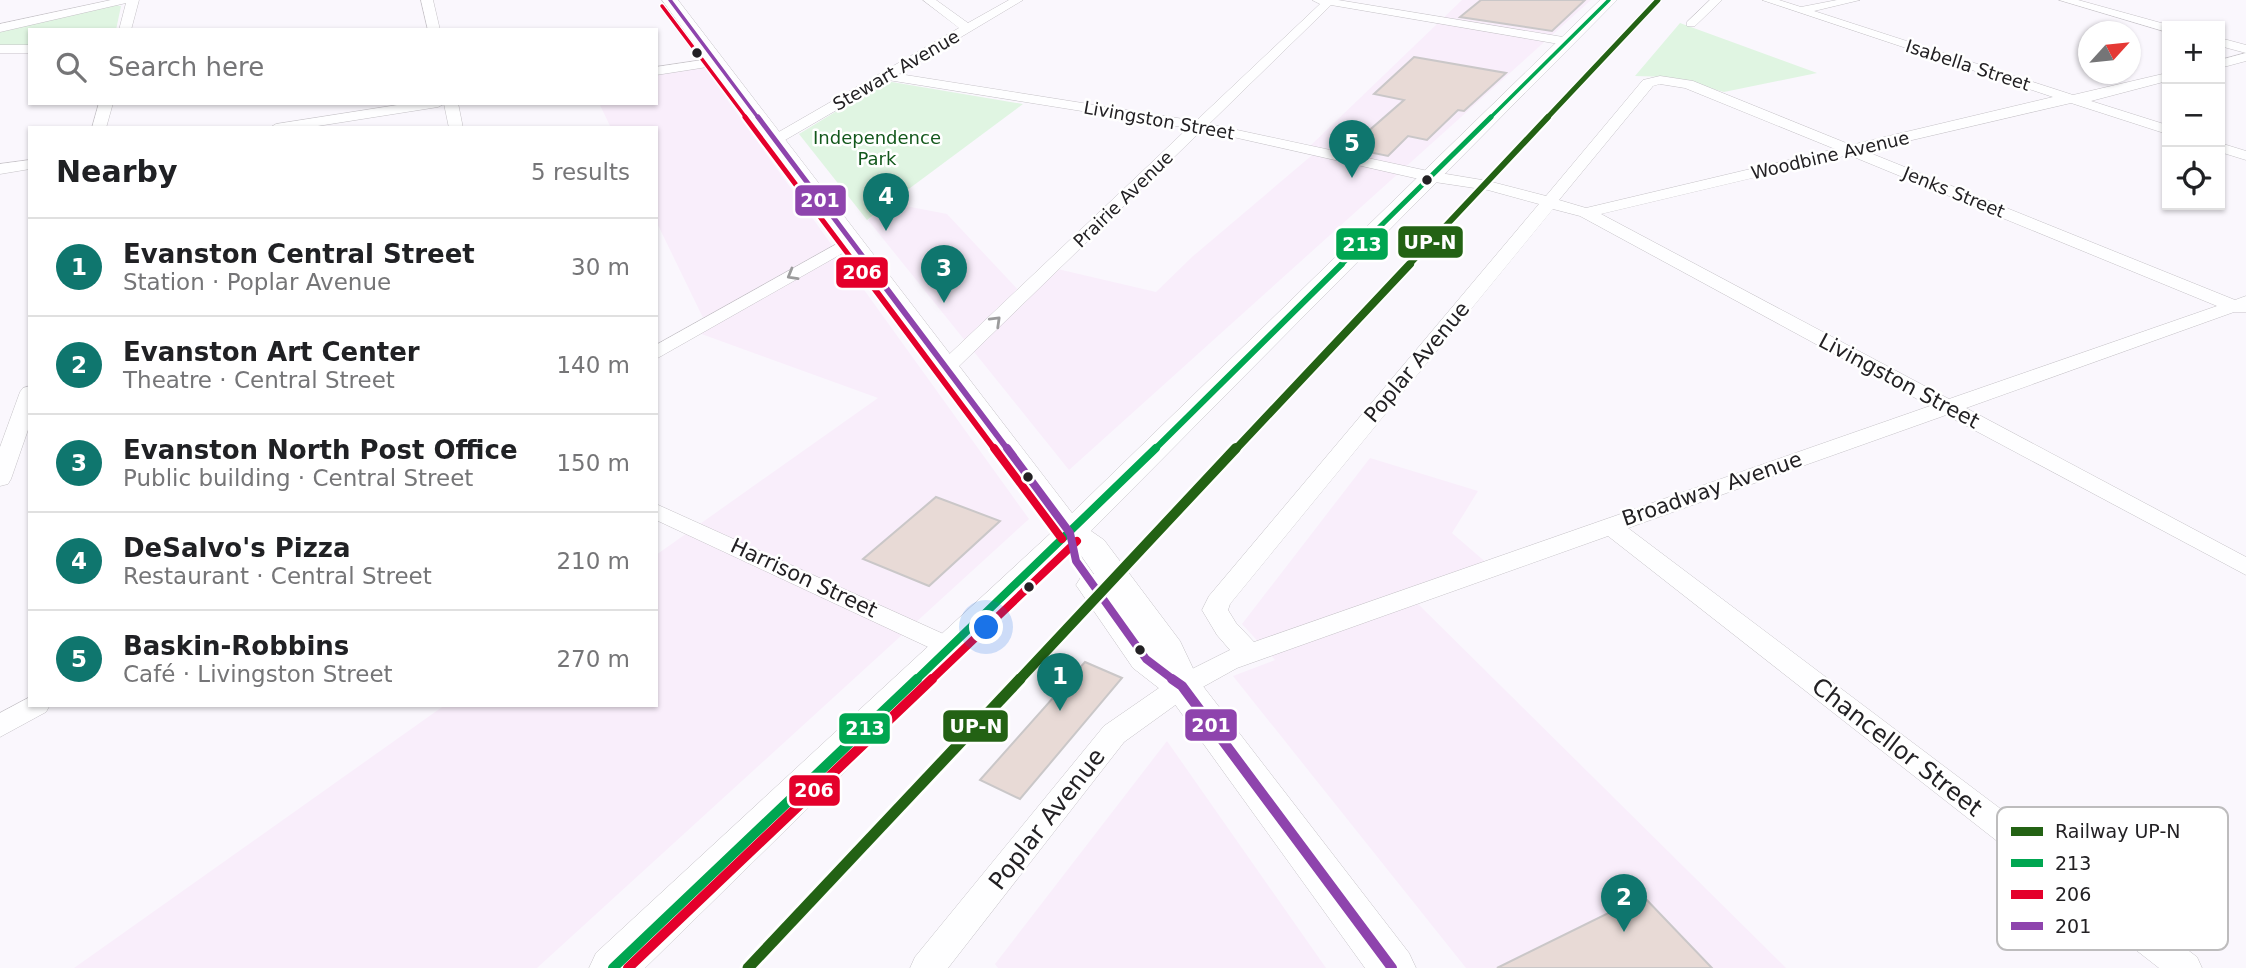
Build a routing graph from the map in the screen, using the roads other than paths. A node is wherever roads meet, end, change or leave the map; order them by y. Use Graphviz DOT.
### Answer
graph roads {
  1 [pos="126,0"];
  2 [pos="133,0"];
  3 [pos="427,0"];
  4 [pos="670,0"];
  5 [pos="929,0"];
  6 [pos="1017,0"];
  7 [pos="1325,0"];
  8 [pos="1609,0"];
  9 [pos="1716,0"];
  10 [pos="1768,0"];
  11 [pos="1854,0"];
  12 [pos="2065,0"];
  13 [pos="1800,10"];
  14 [pos="1691,24"];
  15 [pos="2162,26"];
  16 [pos="0,28"];
  17 [pos="126,28"];
  18 [pos="434,28"];
  19 [pos="968,29"];
  20 [pos="1565,41"];
  21 [pos="2225,43"];
  22 [pos="0,48"];
  23 [pos="28,49"];
  24 [pos="2246,49"];
  25 [pos="2246,57"];
  26 [pos="716,62"];
  27 [pos="2225,63"];
  28 [pos="658,71"];
  29 [pos="887,76"];
  30 [pos="2162,78"];
  31 [pos="1660,80"];
  32 [pos="2079,99"];
  33 [pos="105,105"];
  34 [pos="425,105"];
  35 [pos="451,105"];
  36 [pos="1201,125"];
  37 [pos="100,126"];
  38 [pos="289,126"];
  39 [pos="456,126"];
  40 [pos="2162,128"];
  41 [pos="775,140"];
  42 [pos="2225,149"];
  43 [pos="1852,150"];
  44 [pos="2246,156"];
  45 [pos="28,164"];
  46 [pos="0,169"];
  47 [pos="1428,176"];
  48 [pos="1549,203"];
  49 [pos="1586,213"];
  50 [pos="851,241"];
  51 [pos="2242,306"];
  52 [pos="658,352"];
  53 [pos="946,368"];
  54 [pos="28,398"];
  55 [pos="1947,407"];
  56 [pos="0,479"];
  57 [pos="658,512"];
  58 [pos="1609,525"];
  59 [pos="1070,533"];
  60 [pos="2246,568"];
  61 [pos="950,647"];
  62 [pos="1248,652"];
  63 [pos="1182,686"];
  64 [pos="33,707"];
  65 [pos="0,726"];
  66 [pos="1997,823"];
  67 [pos="2162,950"];
  68 [pos="613,968"];
  69 [pos="927,968"];
  70 [pos="1392,968"];
  71 [pos="2185,968"];
  1 -- 16 [label="street"];
  2 -- 17 [label="street"];
  3 -- 18 [label="street"];
  4 -- 26 [label="main road"];
  5 -- 19 [label="street"];
  6 -- 19 [label="street, Stewart Avenue"];
  7 -- 20 [label="street"];
  7 -- 36 [label="street, Prairie Avenue"];
  8 -- 20 [label="main road"];
  9 -- 14 [label="street"];
  10 -- 13 [label="street, Isabella Street"];
  11 -- 13 [label="street"];
  12 -- 15 [label="street"];
  13 -- 32 [label="street, Isabella Street"];
  19 -- 29 [label="street, Stewart Avenue"];
  20 -- 47 [label="main road"];
  21 -- 24 [label="street"];
  22 -- 23 [label="street"];
  25 -- 27 [label="street"];
  26 -- 28 [label="street"];
  26 -- 41 [label="main road"];
  29 -- 36 [label="street, Livingston Street"];
  29 -- 41 [label="street, Stewart Avenue"];
  30 -- 32 [label="street, Woodbine Avenue"];
  31 -- 43 [label="street, Jenks Street"];
  31 -- 48 [label="street, Poplar Avenue"];
  32 -- 40 [label="street, Isabella Street"];
  32 -- 43 [label="street, Woodbine Avenue"];
  33 -- 37 [label="street"];
  34 -- 38 [label="street"];
  35 -- 39 [label="street"];
  36 -- 47 [label="street, Livingston Street"];
  53 -- 36 [label="street, Prairie Avenue, one-way"];
  41 -- 50 [label="main road"];
  42 -- 44 [label="street"];
  43 -- 49 [label="street, Woodbine Avenue"];
  43 -- 51 [label="street, Jenks Street"];
  45 -- 46 [label="street"];
  47 -- 48 [label="street, Livingston Street"];
  47 -- 59 [label="main road"];
  48 -- 49 [label="street, Livingston Street"];
  48 -- 62 [label="street, Poplar Avenue"];
  49 -- 55 [label="street, Livingston Street"];
  50 -- 52 [label="street, one-way"];
  50 -- 53 [label="main road"];
  51 -- 55 [label="street, Broadway Avenue"];
  53 -- 59 [label="main road"];
  54 -- 56 [label="street"];
  55 -- 58 [label="street, Broadway Avenue"];
  55 -- 60 [label="street, Livingston Street"];
  57 -- 61 [label="street, Harrison Street"];
  58 -- 62 [label="street, Broadway Avenue"];
  58 -- 66 [label="street, Chancellor Street"];
  59 -- 61 [label="main road"];
  59 -- 63 [label="main road"];
  61 -- 68 [label="main road"];
  62 -- 63 [label="street, Broadway Avenue"];
  63 -- 69 [label="street, Poplar Avenue"];
  63 -- 70 [label="main road"];
  64 -- 65 [label="street"];
  67 -- 71 [label="street, Chancellor Street"];
}
